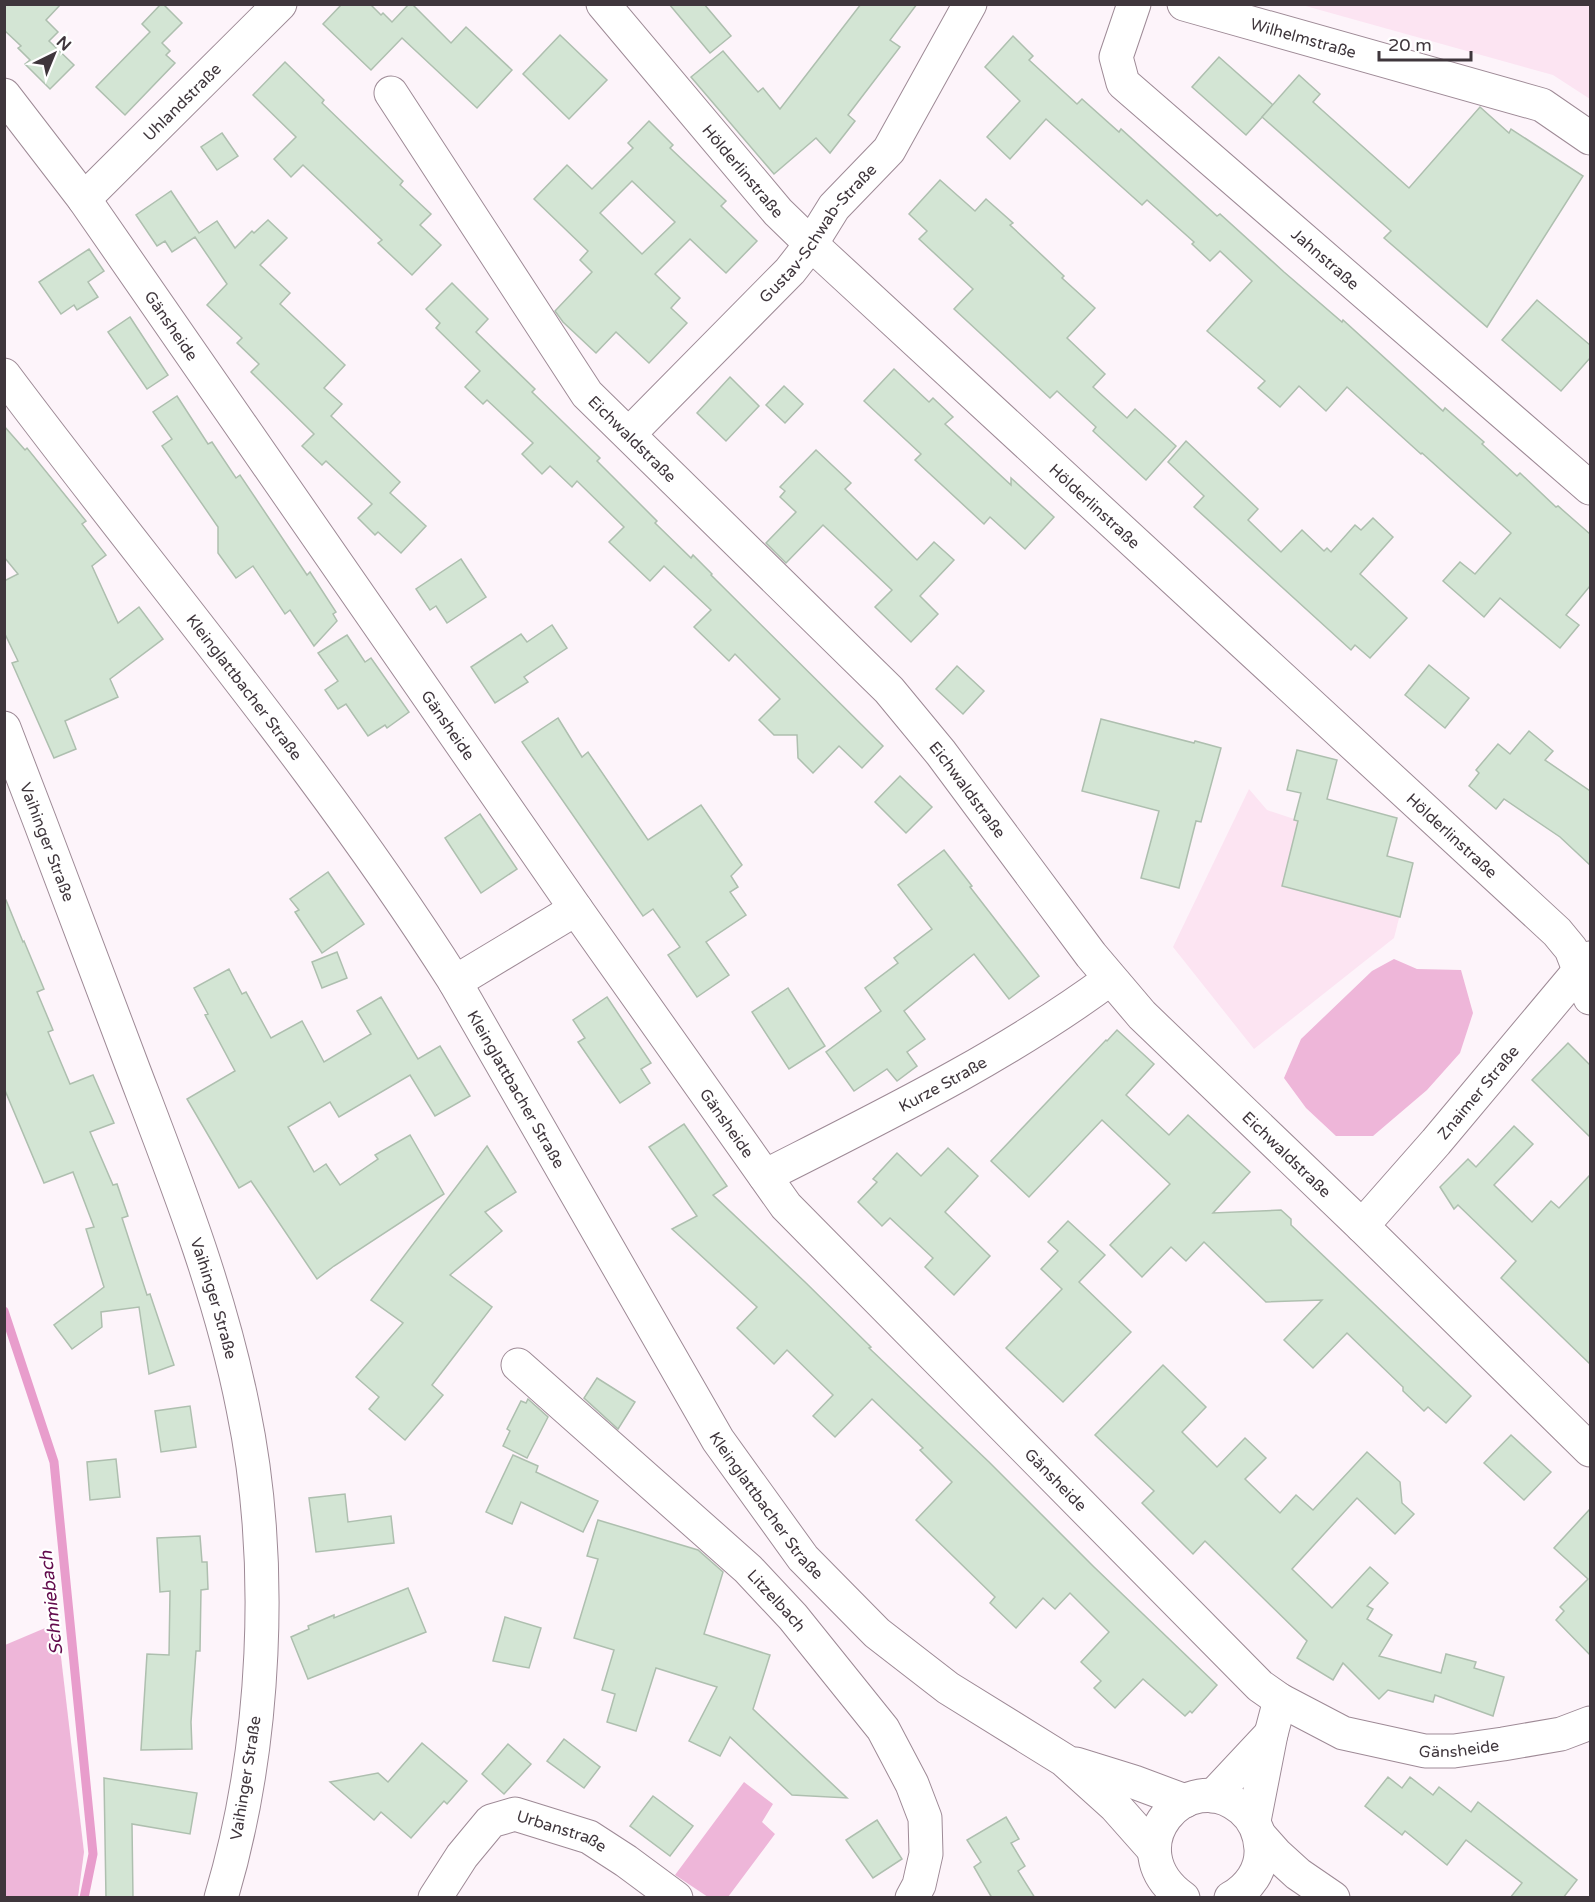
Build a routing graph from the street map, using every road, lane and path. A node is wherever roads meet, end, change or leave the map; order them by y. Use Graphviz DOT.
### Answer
graph roads {
  1 [pos="280,4"];
  2 [pos="603,4"];
  3 [pos="970,4"];
  4 [pos="1134,4"];
  5 [pos="1184,4"];
  6 [pos="391,93"];
  7 [pos="4,95"];
  8 [pos="1590,138"];
  9 [pos="84,199"];
  10 [pos="811,244"];
  11 [pos="4,375"];
  12 [pos="629,434"];
  13 [pos="1590,488"];
  14 [pos="4,728"];
  15 [pos="576,909"];
  16 [pos="1587,975"];
  17 [pos="1110,979"];
  18 [pos="455,982"];
  19 [pos="765,1176"];
  20 [pos="1362,1226"];
  21 [pos="518,1365"];
  22 [pos="1590,1450"];
  23 [pos="1280,1700"];
  24 [pos="1590,1723"];
  25 [pos="1271,1734"];
  26 [pos="1064,1760"];
  27 [pos="1199,1798"];
  28 [pos="1257,1829"];
  29 [pos="1162,1880"];
  30 [pos="221,1898"];
  31 [pos="435,1898"];
  32 [pos="676,1898"];
  33 [pos="912,1898"];
  34 [pos="1231,1898"];
  35 [pos="1333,1898"];
  1 -- 9 [label="street, Uhlandstraße"];
  2 -- 10 [label="street, Hölderlinstraße"];
  3 -- 10 [label="street, Gustav-Schwab-Straße"];
  4 -- 13 [label="street, Jahnstraße"];
  5 -- 8 [label="street, Wilhelmstraße"];
  6 -- 12 [label="street, Eichwaldstraße"];
  7 -- 9 [label="street, Gänsheide"];
  9 -- 15 [label="street, Gänsheide"];
  10 -- 12 [label="street, Gustav-Schwab-Straße"];
  10 -- 16 [label="street, Hölderlinstraße"];
  11 -- 18 [label="street, Kleinglattbacher Straße"];
  12 -- 17 [label="street, Eichwaldstraße"];
  14 -- 30 [label="street, Vaihinger Straße"];
  15 -- 18 [label="street"];
  15 -- 19 [label="street, Gänsheide"];
  16 -- 20 [label="street, Znaimer Straße"];
  17 -- 19 [label="street, Kurze Straße"];
  17 -- 20 [label="street, Eichwaldstraße"];
  18 -- 26 [label="street, Kleinglattbacher Straße"];
  19 -- 23 [label="street, Gänsheide"];
  20 -- 22 [label="street, Eichwaldstraße"];
  21 -- 33 [label="street, Litzelbach"];
  23 -- 24 [label="street, Gänsheide"];
  23 -- 25 [label="street"];
  25 -- 27 [label="street"];
  25 -- 28 [label="street"];
  26 -- 27 [label="street, Kleinglattbacher Straße"];
  26 -- 29 [label="street, Kleinglattbacher Straße"];
  27 -- 28 [label="street, Kleinglattbacher Straße"];
  27 -- 29 [label="street, Kleinglattbacher Straße"];
  28 -- 34 [label="street"];
  28 -- 35 [label="street, Kleinglattbacher Straße"];
  31 -- 32 [label="street, Urbanstraße"];
}
